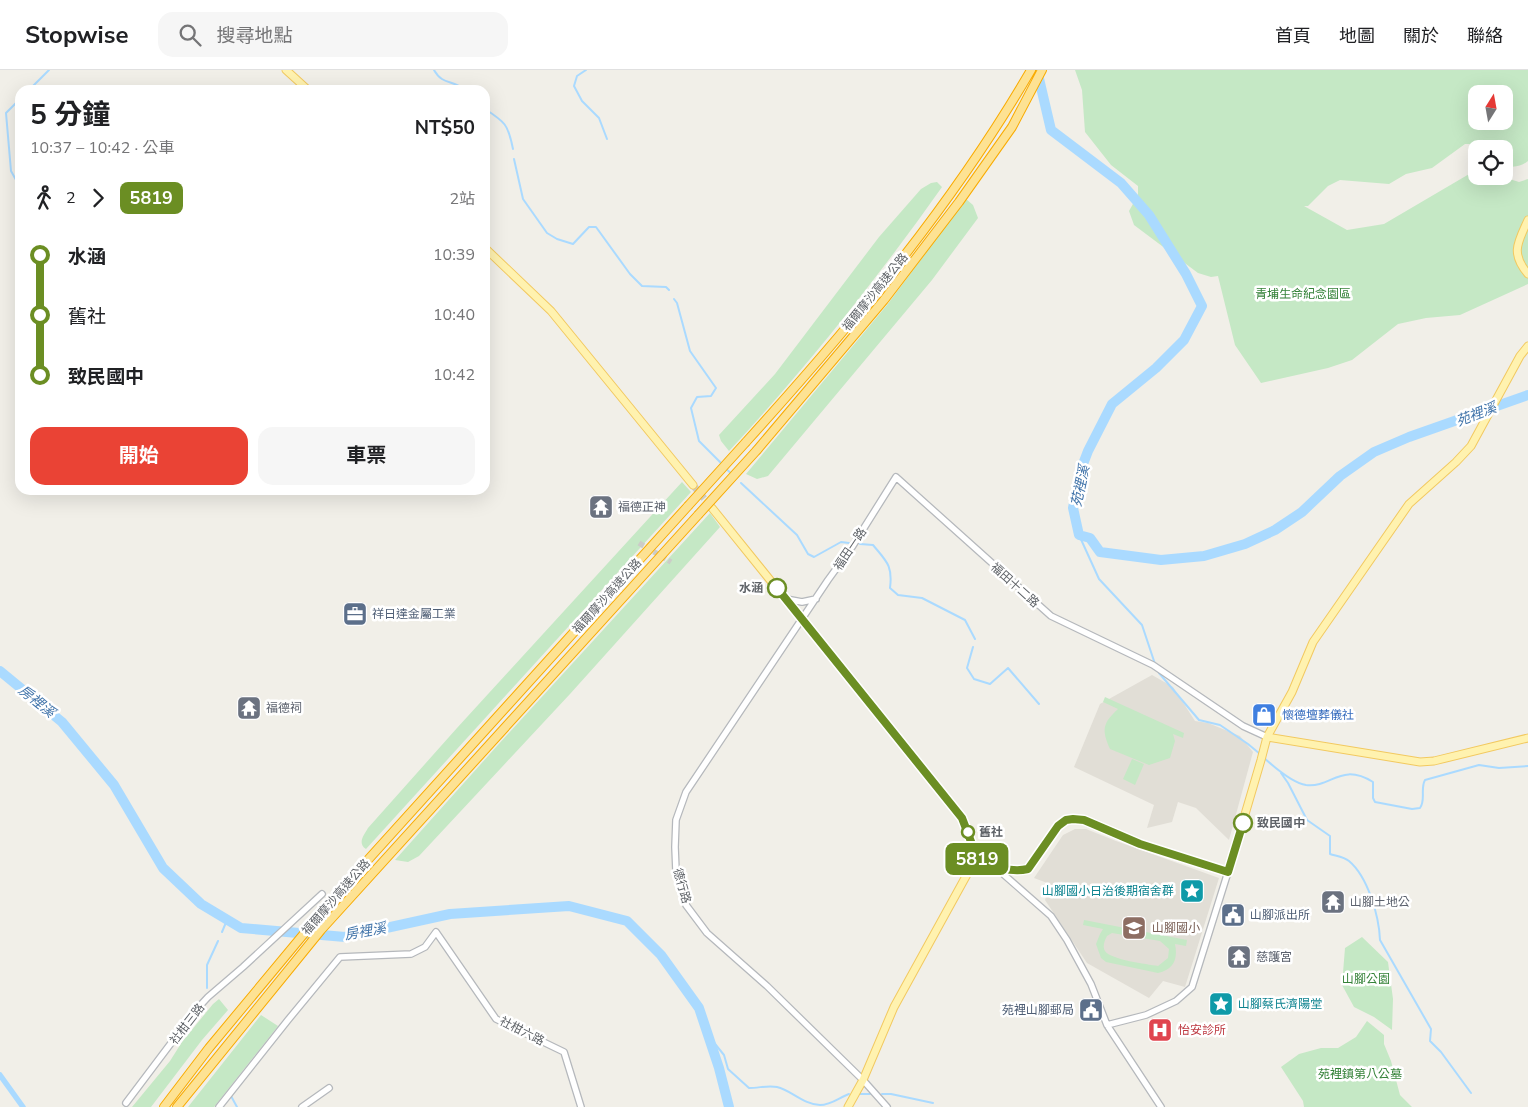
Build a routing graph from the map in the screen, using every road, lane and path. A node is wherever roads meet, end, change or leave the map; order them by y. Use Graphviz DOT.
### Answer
graph roads {
  1 [pos="286,70"];
  2 [pos="1031,70"];
  3 [pos="1042,70"];
  4 [pos="302,85"];
  5 [pos="1528,220"];
  6 [pos="490,253"];
  7 [pos="1528,274"];
  8 [pos="1528,346"];
  9 [pos="896,477"];
  10 [pos="693,485"];
  11 [pos="712,508"];
  12 [pos="786,599"];
  13 [pos="816,599"];
  14 [pos="802,620"];
  15 [pos="1267,737"];
  16 [pos="1528,738"];
  17 [pos="978,860"];
  18 [pos="994,866"];
  19 [pos="1228,872"];
  20 [pos="322,894"];
  21 [pos="1107,1025"];
  22 [pos="863,1080"];
  23 [pos="329,1088"];
  24 [pos="126,1106"];
  25 [pos="164,1107"];
  26 [pos="177,1107"];
  27 [pos="218,1107"];
  28 [pos="302,1107"];
  29 [pos="581,1107"];
  30 [pos="848,1107"];
  31 [pos="887,1107"];
  32 [pos="1160,1107"];
  1 -- 4 [label="main road"];
  2 -- 25 [label="highway, 福爾摩沙高速公路, bridge"];
  3 -- 26 [label="highway, 福爾摩沙高速公路, bridge"];
  5 -- 7 [label="main road"];
  6 -- 10 [label="main road"];
  8 -- 15 [label="main road"];
  9 -- 13 [label="street, 福田一路"];
  9 -- 15 [label="street, 福田十二路"];
  11 -- 12 [label="main road"];
  12 -- 13 [label="street"];
  12 -- 14 [label="main road"];
  13 -- 14 [label="street, 福田一路"];
  14 -- 17 [label="main road"];
  14 -- 22 [label="street, 德行路"];
  15 -- 16 [label="main road"];
  15 -- 19 [label="main road"];
  17 -- 18 [label="main road"];
  17 -- 22 [label="main road"];
  18 -- 19 [label="main road"];
  18 -- 21 [label="street"];
  19 -- 21 [label="street"];
  20 -- 24 [label="street, 社柑三路"];
  21 -- 32 [label="street"];
  22 -- 30 [label="main road"];
  22 -- 31 [label="street, 德行路"];
  23 -- 28 [label="street"];
  27 -- 29 [label="street, 社柑六路"];
}
